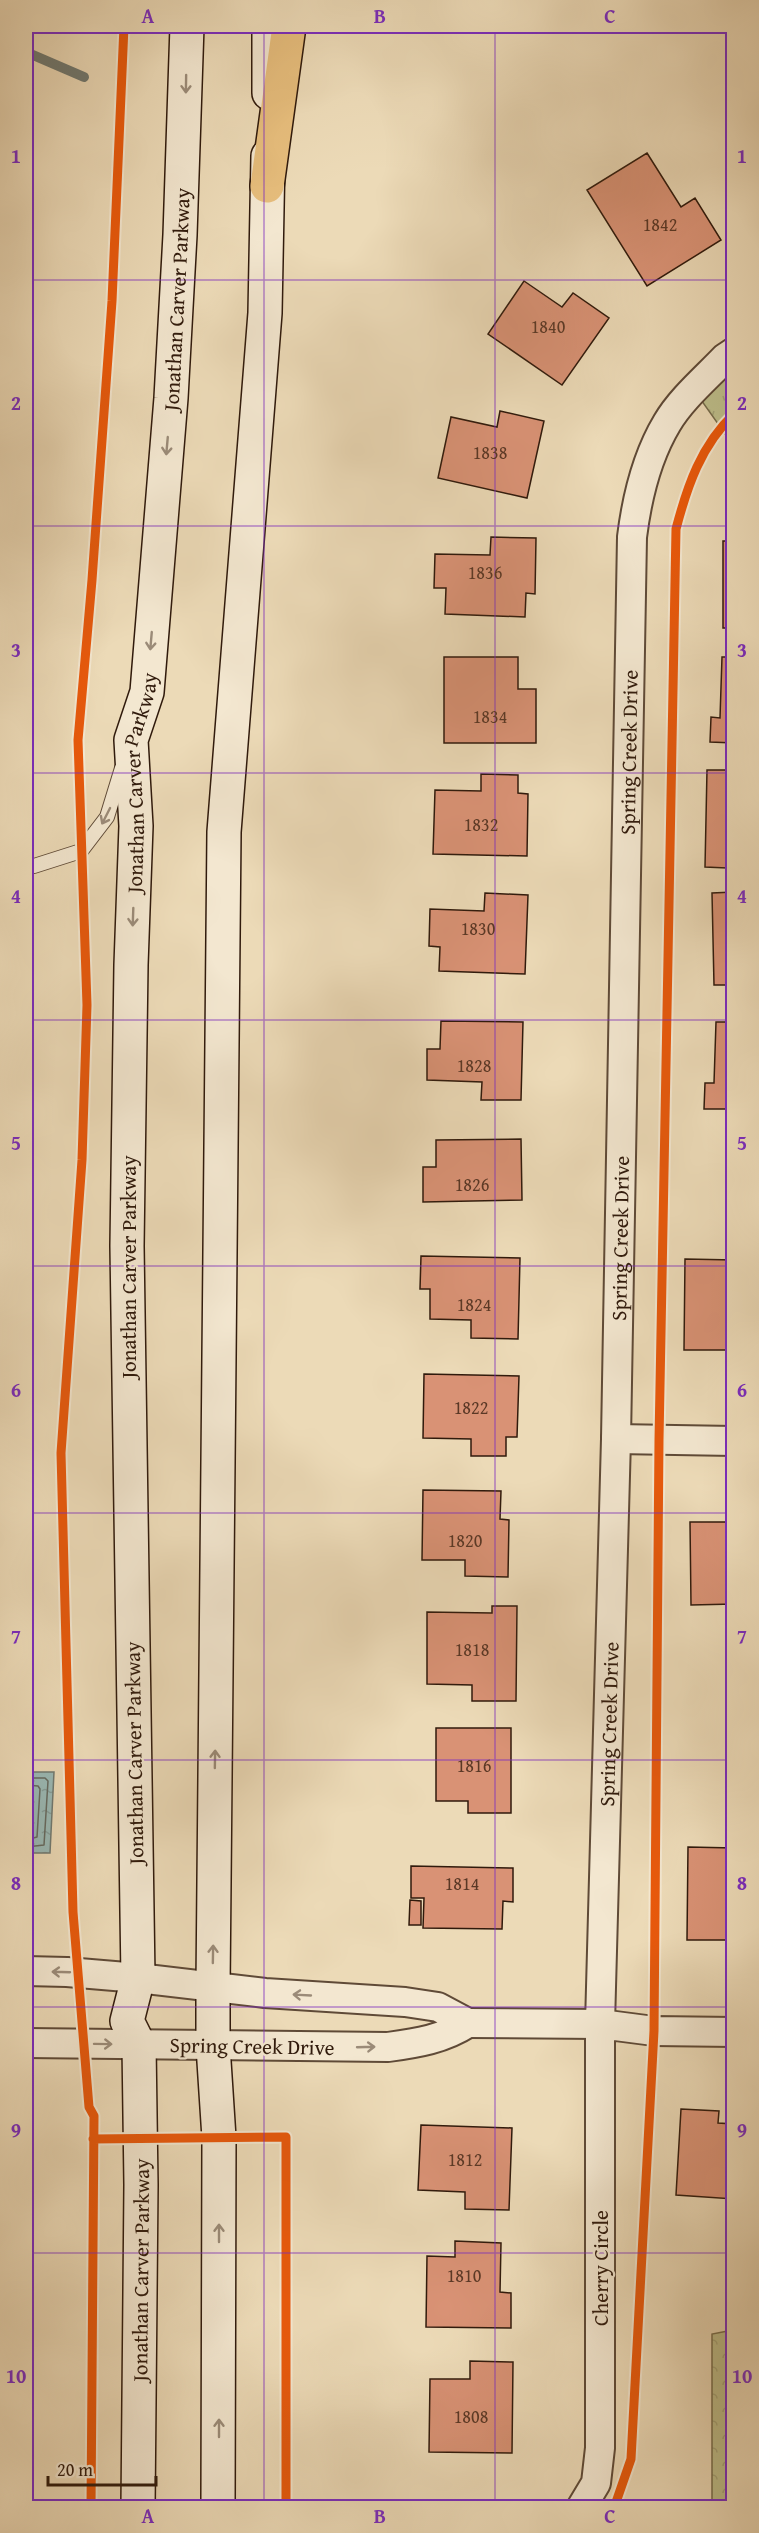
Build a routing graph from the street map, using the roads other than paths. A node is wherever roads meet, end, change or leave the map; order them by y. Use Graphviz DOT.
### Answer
graph roads {
  1 [pos="187,26"];
  2 [pos="269,26"];
  3 [pos="289,26"];
  4 [pos="267,186"];
  5 [pos="734,352"];
  6 [pos="131,740"];
  7 [pos="26,866"];
  8 [pos="616,1439"];
  9 [pos="734,1441"];
  10 [pos="26,1971"];
  11 [pos="138,1978"];
  12 [pos="213,1987"];
  13 [pos="468,2023"];
  14 [pos="600,2024"];
  15 [pos="734,2032"];
  16 [pos="26,2043"];
  17 [pos="139,2045"];
  18 [pos="213,2046"];
  19 [pos="138,2508"];
  20 [pos="218,2508"];
  21 [pos="581,2508"];
  1 -- 6 [label="main road, Jonathan Carver Parkway, one-way"];
  2 -- 4 [label="main road"];
  3 -- 4 [label="highway"];
  12 -- 4 [label="main road, one-way"];
  5 -- 8 [label="street, Spring Creek Drive"];
  6 -- 7 [label="lane, one-way"];
  6 -- 11 [label="main road, Jonathan Carver Parkway, one-way"];
  8 -- 9 [label="street"];
  8 -- 14 [label="street, Spring Creek Drive"];
  11 -- 10 [label="street, Spring Creek Drive, one-way"];
  11 -- 12 [label="street, Spring Creek Drive"];
  11 -- 17 [label="main road, Jonathan Carver Parkway"];
  13 -- 12 [label="street, Spring Creek Drive, one-way"];
  12 -- 18 [label="main road"];
  13 -- 14 [label="street, Spring Creek Drive"];
  18 -- 13 [label="street, Spring Creek Drive, one-way"];
  14 -- 15 [label="street"];
  14 -- 21 [label="street, Cherry Circle"];
  16 -- 17 [label="street, Spring Creek Drive, one-way"];
  17 -- 18 [label="street, Spring Creek Drive"];
  17 -- 19 [label="main road, Jonathan Carver Parkway"];
  20 -- 18 [label="main road, one-way"];
}
